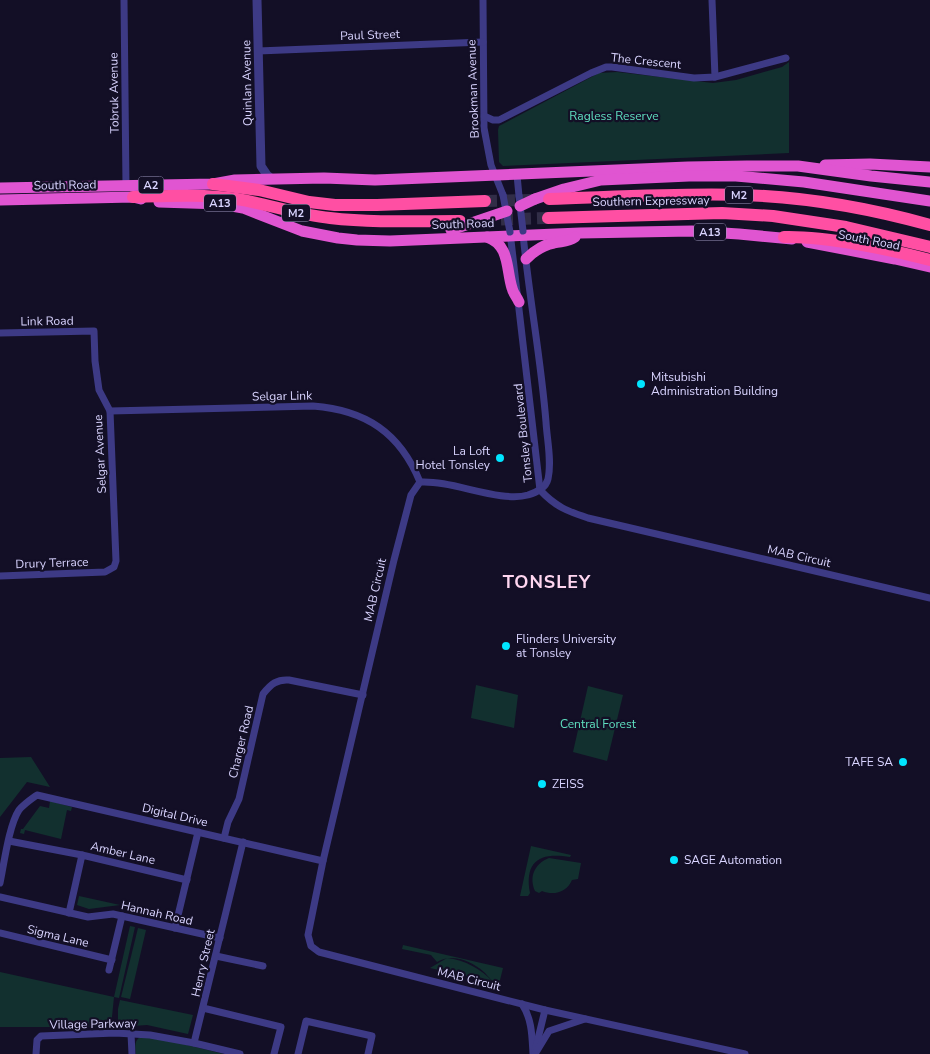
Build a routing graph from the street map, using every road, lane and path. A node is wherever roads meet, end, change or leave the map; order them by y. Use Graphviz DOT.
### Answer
graph roads {
  1 [pos="124,0"];
  2 [pos="257,0"];
  3 [pos="483,0"];
  4 [pos="712,0"];
  5 [pos="483,42"];
  6 [pos="258,51"];
  7 [pos="786,58"];
  8 [pos="715,77"];
  9 [pos="484,116"];
  10 [pos="930,165"];
  11 [pos="261,166"];
  12 [pos="798,166"];
  13 [pos="517,174"];
  14 [pos="495,176"];
  15 [pos="249,179"];
  16 [pos="272,179"];
  17 [pos="930,182"];
  18 [pos="213,184"];
  19 [pos="126,186"];
  20 [pos="0,188"];
  21 [pos="133,197"];
  22 [pos="549,199"];
  23 [pos="0,200"];
  24 [pos="485,201"];
  25 [pos="519,201"];
  26 [pos="930,201"];
  27 [pos="507,211"];
  28 [pos="548,218"];
  29 [pos="460,221"];
  30 [pos="930,225"];
  31 [pos="523,233"];
  32 [pos="580,233"];
  33 [pos="510,234"];
  34 [pos="487,237"];
  35 [pos="784,237"];
  36 [pos="401,241"];
  37 [pos="930,247"];
  38 [pos="526,259"];
  39 [pos="930,260"];
  40 [pos="930,267"];
  41 [pos="519,302"];
  42 [pos="94,331"];
  43 [pos="0,333"];
  44 [pos="110,411"];
  45 [pos="420,482"];
  46 [pos="540,490"];
  47 [pos="105,572"];
  48 [pos="0,576"];
  49 [pos="930,598"];
  50 [pos="362,695"];
  51 [pos="198,832"];
  52 [pos="224,838"];
  53 [pos="9,841"];
  54 [pos="243,842"];
  55 [pos="82,855"];
  56 [pos="324,860"];
  57 [pos="187,880"];
  58 [pos="0,882"];
  59 [pos="0,897"];
  60 [pos="69,913"];
  61 [pos="122,916"];
  62 [pos="175,928"];
  63 [pos="0,933"];
  64 [pos="220,938"];
  65 [pos="216,956"];
  66 [pos="112,960"];
  67 [pos="263,966"];
  68 [pos="109,970"];
  69 [pos="522,1004"];
  70 [pos="204,1008"];
  71 [pos="545,1010"];
  72 [pos="586,1019"];
  73 [pos="131,1034"];
  74 [pos="194,1043"];
  75 [pos="36,1054"];
  76 [pos="132,1054"];
  77 [pos="240,1054"];
  78 [pos="274,1054"];
  79 [pos="298,1054"];
  80 [pos="368,1054"];
  81 [pos="534,1054"];
  82 [pos="745,1054"];
  1 -- 19 [label="street, Tobruk Avenue"];
  2 -- 6 [label="street, Quinlan Avenue"];
  3 -- 5 [label="street, Brookman Avenue"];
  4 -- 8 [label="street"];
  5 -- 6 [label="street, Paul Street"];
  5 -- 9 [label="street, Brookman Avenue"];
  6 -- 11 [label="street, Quinlan Avenue"];
  7 -- 8 [label="street, The Crescent"];
  8 -- 9 [label="street, The Crescent"];
  9 -- 14 [label="street, Brookman Avenue"];
  10 -- 12 [label="highway, South Road"];
  11 -- 15 [label="street"];
  11 -- 16 [label="street"];
  12 -- 13 [label="highway, South Road / A13"];
  12 -- 17 [label="highway, South Road / A13"];
  13 -- 14 [label="highway, South Road / A13"];
  13 -- 25 [label="street, Tonsley Boulevard"];
  14 -- 16 [label="highway, South Road / A13"];
  14 -- 27 [label="street, Tonsley Boulevard, bridge"];
  15 -- 16 [label="highway, South Road / A13"];
  15 -- 18 [label="highway, South Road / A13"];
  18 -- 19 [label="highway, South Road / A2"];
  18 -- 24 [label="highway, M2"];
  19 -- 20 [label="highway, South Road / A2"];
  21 -- 23 [label="highway, South Road / A2"];
  21 -- 29 [label="highway, M2"];
  21 -- 36 [label="highway, South Road / A13"];
  22 -- 30 [label="highway, Southern Expressway / M2"];
  25 -- 26 [label="highway, bridge"];
  25 -- 27 [label="highway, bridge"];
  25 -- 31 [label="street, Tonsley Boulevard, bridge"];
  27 -- 33 [label="street, Tonsley Boulevard, bridge"];
  27 -- 36 [label="highway, bridge"];
  28 -- 37 [label="highway, Southern Expressway / M2"];
  31 -- 32 [label="highway, South Road / A13"];
  31 -- 33 [label="highway, South Road / A13"];
  31 -- 38 [label="street, Tonsley Boulevard"];
  32 -- 35 [label="highway, South Road / A13"];
  32 -- 38 [label="highway"];
  33 -- 34 [label="highway, South Road / A13"];
  33 -- 41 [label="street, Tonsley Boulevard"];
  34 -- 36 [label="highway, South Road / A13"];
  34 -- 41 [label="highway"];
  35 -- 39 [label="highway"];
  35 -- 40 [label="highway, South Road / A13"];
  38 -- 46 [label="street, Tonsley Boulevard"];
  41 -- 46 [label="street, Tonsley Boulevard"];
  42 -- 43 [label="street, Link Road"];
  42 -- 44 [label="street, Selgar Avenue"];
  44 -- 45 [label="street, Selgar Link"];
  44 -- 47 [label="street, Selgar Avenue"];
  45 -- 46 [label="street"];
  45 -- 50 [label="street, MAB Circuit"];
  46 -- 49 [label="street, MAB Circuit"];
  47 -- 48 [label="street, Drury Terrace"];
  50 -- 52 [label="street, Charger Road"];
  50 -- 56 [label="street, MAB Circuit"];
  51 -- 52 [label="street, Digital Drive"];
  51 -- 53 [label="street, Digital Drive"];
  51 -- 57 [label="street"];
  52 -- 54 [label="street, Digital Drive"];
  53 -- 55 [label="street"];
  53 -- 58 [label="street"];
  54 -- 56 [label="street, Digital Drive"];
  54 -- 64 [label="street, Henry Street"];
  55 -- 57 [label="street, Amber Lane"];
  55 -- 60 [label="street, Amber Lane"];
  56 -- 69 [label="street, MAB Circuit"];
  57 -- 62 [label="street"];
  59 -- 60 [label="street, Hannah Road"];
  60 -- 61 [label="street, Hannah Road"];
  61 -- 62 [label="street, Hannah Road"];
  61 -- 66 [label="street"];
  62 -- 64 [label="street, Hannah Road"];
  63 -- 66 [label="street, Sigma Lane"];
  64 -- 65 [label="street, Henry Street"];
  65 -- 67 [label="street"];
  65 -- 70 [label="street, Henry Street"];
  66 -- 68 [label="street"];
  69 -- 71 [label="street, MAB Circuit"];
  69 -- 81 [label="street"];
  70 -- 74 [label="street, Henry Street"];
  70 -- 78 [label="street"];
  71 -- 72 [label="street, MAB Circuit"];
  71 -- 81 [label="street"];
  72 -- 81 [label="street"];
  72 -- 82 [label="street, MAB Circuit"];
  73 -- 74 [label="street, Village Parkway"];
  73 -- 75 [label="street, Village Parkway"];
  73 -- 76 [label="street"];
  74 -- 77 [label="street"];
  79 -- 80 [label="street"];
}
